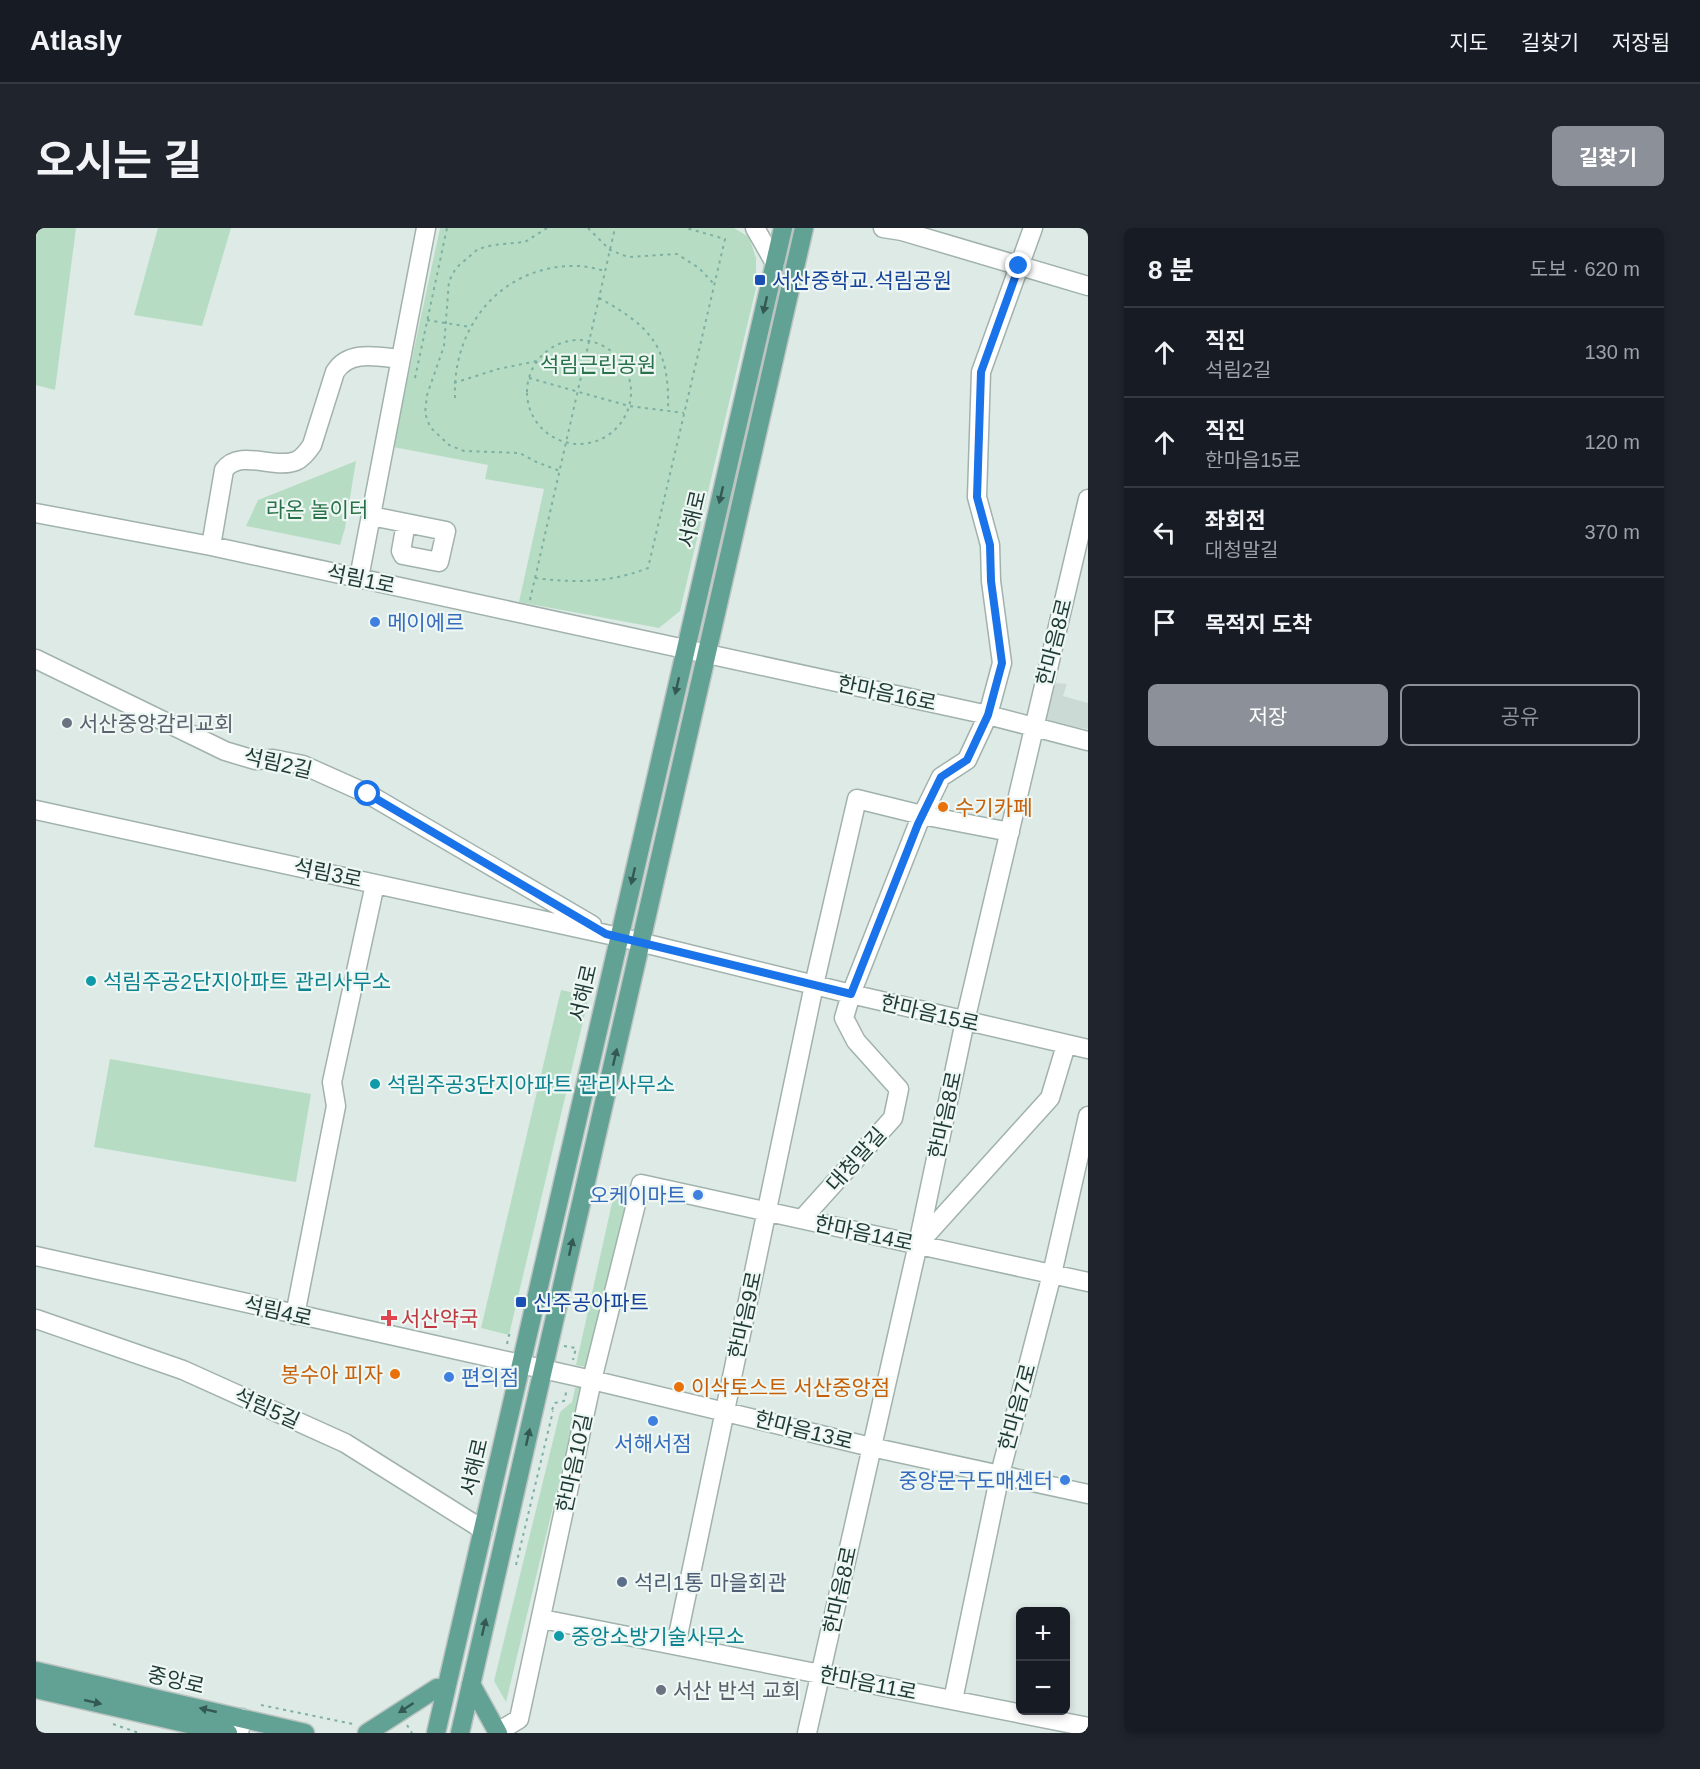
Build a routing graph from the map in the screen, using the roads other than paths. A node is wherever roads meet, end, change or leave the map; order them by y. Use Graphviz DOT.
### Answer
graph roads {
  1 [pos="426,228"];
  2 [pos="755,228"];
  3 [pos="783,228"];
  4 [pos="804,228"];
  5 [pos="883,228"];
  6 [pos="1033,228"];
  7 [pos="775,263"];
  8 [pos="1019,266"];
  9 [pos="1088,286"];
  10 [pos="401,360"];
  11 [pos="1088,499"];
  12 [pos="36,513"];
  13 [pos="371,516"];
  14 [pos="406,523"];
  15 [pos="211,546"];
  16 [pos="359,578"];
  17 [pos="686,650"];
  18 [pos="707,654"];
  19 [pos="36,659"];
  20 [pos="988,715"];
  21 [pos="1033,728"];
  22 [pos="1088,741"];
  23 [pos="36,810"];
  24 [pos="922,815"];
  25 [pos="1010,832"];
  26 [pos="375,884"];
  27 [pos="613,935"];
  28 [pos="641,942"];
  29 [pos="814,985"];
  30 [pos="851,994"];
  31 [pos="965,1021"];
  32 [pos="1066,1045"];
  33 [pos="1088,1049"];
  34 [pos="1088,1116"];
  35 [pos="641,1184"];
  36 [pos="767,1211"];
  37 [pos="802,1219"];
  38 [pos="918,1245"];
  39 [pos="36,1256"];
  40 [pos="1052,1274"];
  41 [pos="1088,1282"];
  42 [pos="295,1315"];
  43 [pos="36,1318"];
  44 [pos="521,1365"];
  45 [pos="543,1369"];
  46 [pos="592,1380"];
  47 [pos="725,1410"];
  48 [pos="871,1448"];
  49 [pos="1000,1474"];
  50 [pos="1088,1494"];
  51 [pos="483,1531"];
  52 [pos="542,1619"];
  53 [pos="676,1645"];
  54 [pos="36,1671"];
  55 [pos="822,1674"];
  56 [pos="471,1684"];
  57 [pos="36,1689"];
  58 [pos="446,1690"];
  59 [pos="953,1700"];
  60 [pos="240,1726"];
  61 [pos="360,1728"];
  62 [pos="1088,1730"];
  63 [pos="228,1733"];
  64 [pos="305,1733"];
  65 [pos="436,1733"];
  66 [pos="460,1733"];
  67 [pos="498,1733"];
  68 [pos="807,1733"];
  1 -- 10 [label="street"];
  2 -- 7 [label="street"];
  3 -- 7 [label="main road, 서해로"];
  4 -- 18 [label="main road"];
  5 -- 8 [label="street"];
  6 -- 8 [label="street, 대청말길"];
  7 -- 17 [label="main road, 서해로, one-way"];
  8 -- 9 [label="street"];
  8 -- 20 [label="street, 대청말길"];
  10 -- 13 [label="street"];
  10 -- 15 [label="street"];
  11 -- 21 [label="street, 한마음8로"];
  12 -- 15 [label="street, 석림1로"];
  13 -- 14 [label="street"];
  13 -- 16 [label="street"];
  15 -- 16 [label="street, 석림1로"];
  16 -- 17 [label="street, 석림1로"];
  17 -- 18 [label="street, 한마음16로"];
  17 -- 27 [label="main road, 서해로, one-way"];
  18 -- 20 [label="street, 한마음16로"];
  18 -- 28 [label="main road"];
  19 -- 27 [label="street, 석림2길"];
  20 -- 21 [label="street, 한마음16로"];
  20 -- 24 [label="street, 대청말길"];
  21 -- 22 [label="street, 한마음16로"];
  21 -- 25 [label="street, 한마음8로"];
  23 -- 26 [label="street, 석림3로"];
  24 -- 25 [label="street"];
  24 -- 29 [label="street, 한마음9로"];
  24 -- 30 [label="street, 대청말길"];
  25 -- 31 [label="street, 한마음8로"];
  26 -- 27 [label="street, 석림3로"];
  26 -- 42 [label="street"];
  27 -- 28 [label="street, 한마음15로"];
  27 -- 44 [label="main road, 서해로"];
  28 -- 29 [label="street, 한마음15로"];
  45 -- 28 [label="main road, one-way"];
  29 -- 30 [label="street, 한마음15로"];
  29 -- 36 [label="street, 한마음9로"];
  30 -- 31 [label="street, 한마음15로"];
  30 -- 37 [label="street, 대청말길"];
  31 -- 32 [label="street, 한마음15로"];
  31 -- 38 [label="street, 한마음8로"];
  32 -- 33 [label="street, 한마음15로"];
  32 -- 38 [label="street"];
  34 -- 40 [label="street, 한마음7로"];
  35 -- 36 [label="street, 한마음14로"];
  35 -- 46 [label="street, 한마음10길"];
  36 -- 37 [label="street, 한마음14로"];
  36 -- 47 [label="street, 한마음9로"];
  37 -- 38 [label="street, 한마음14로"];
  38 -- 40 [label="street, 한마음14로"];
  38 -- 48 [label="street, 한마음8로"];
  39 -- 42 [label="street, 석림4로"];
  40 -- 41 [label="street, 한마음14로"];
  40 -- 49 [label="street, 한마음7로"];
  42 -- 44 [label="street, 석림4로"];
  43 -- 51 [label="street, 석림5길"];
  44 -- 45 [label="street, 한마음13로"];
  44 -- 51 [label="main road, 서해로"];
  45 -- 46 [label="street, 한마음13로"];
  56 -- 45 [label="main road, one-way"];
  46 -- 47 [label="street, 한마음13로"];
  46 -- 52 [label="street, 한마음10길"];
  47 -- 48 [label="street, 한마음13로"];
  47 -- 53 [label="street, 한마음9로"];
  48 -- 49 [label="street, 한마음13로"];
  48 -- 55 [label="street, 한마음8로"];
  49 -- 50 [label="street, 한마음13로"];
  49 -- 59 [label="street, 한마음7로"];
  51 -- 58 [label="main road, 서해로"];
  52 -- 53 [label="street, 한마음11로"];
  52 -- 67 [label="street, 한마음10길"];
  53 -- 55 [label="street, 한마음11로"];
  60 -- 54 [label="main road, 중앙로, one-way"];
  55 -- 59 [label="street, 한마음11로"];
  55 -- 68 [label="street, 한마음8로"];
  56 -- 66 [label="main road"];
  56 -- 67 [label="main road"];
  57 -- 63 [label="main road, 중앙로, one-way"];
  58 -- 61 [label="main road, one-way"];
  58 -- 65 [label="main road, 서해로"];
  59 -- 62 [label="street, 한마음11로"];
  60 -- 64 [label="main road, 중앙로"];
}
